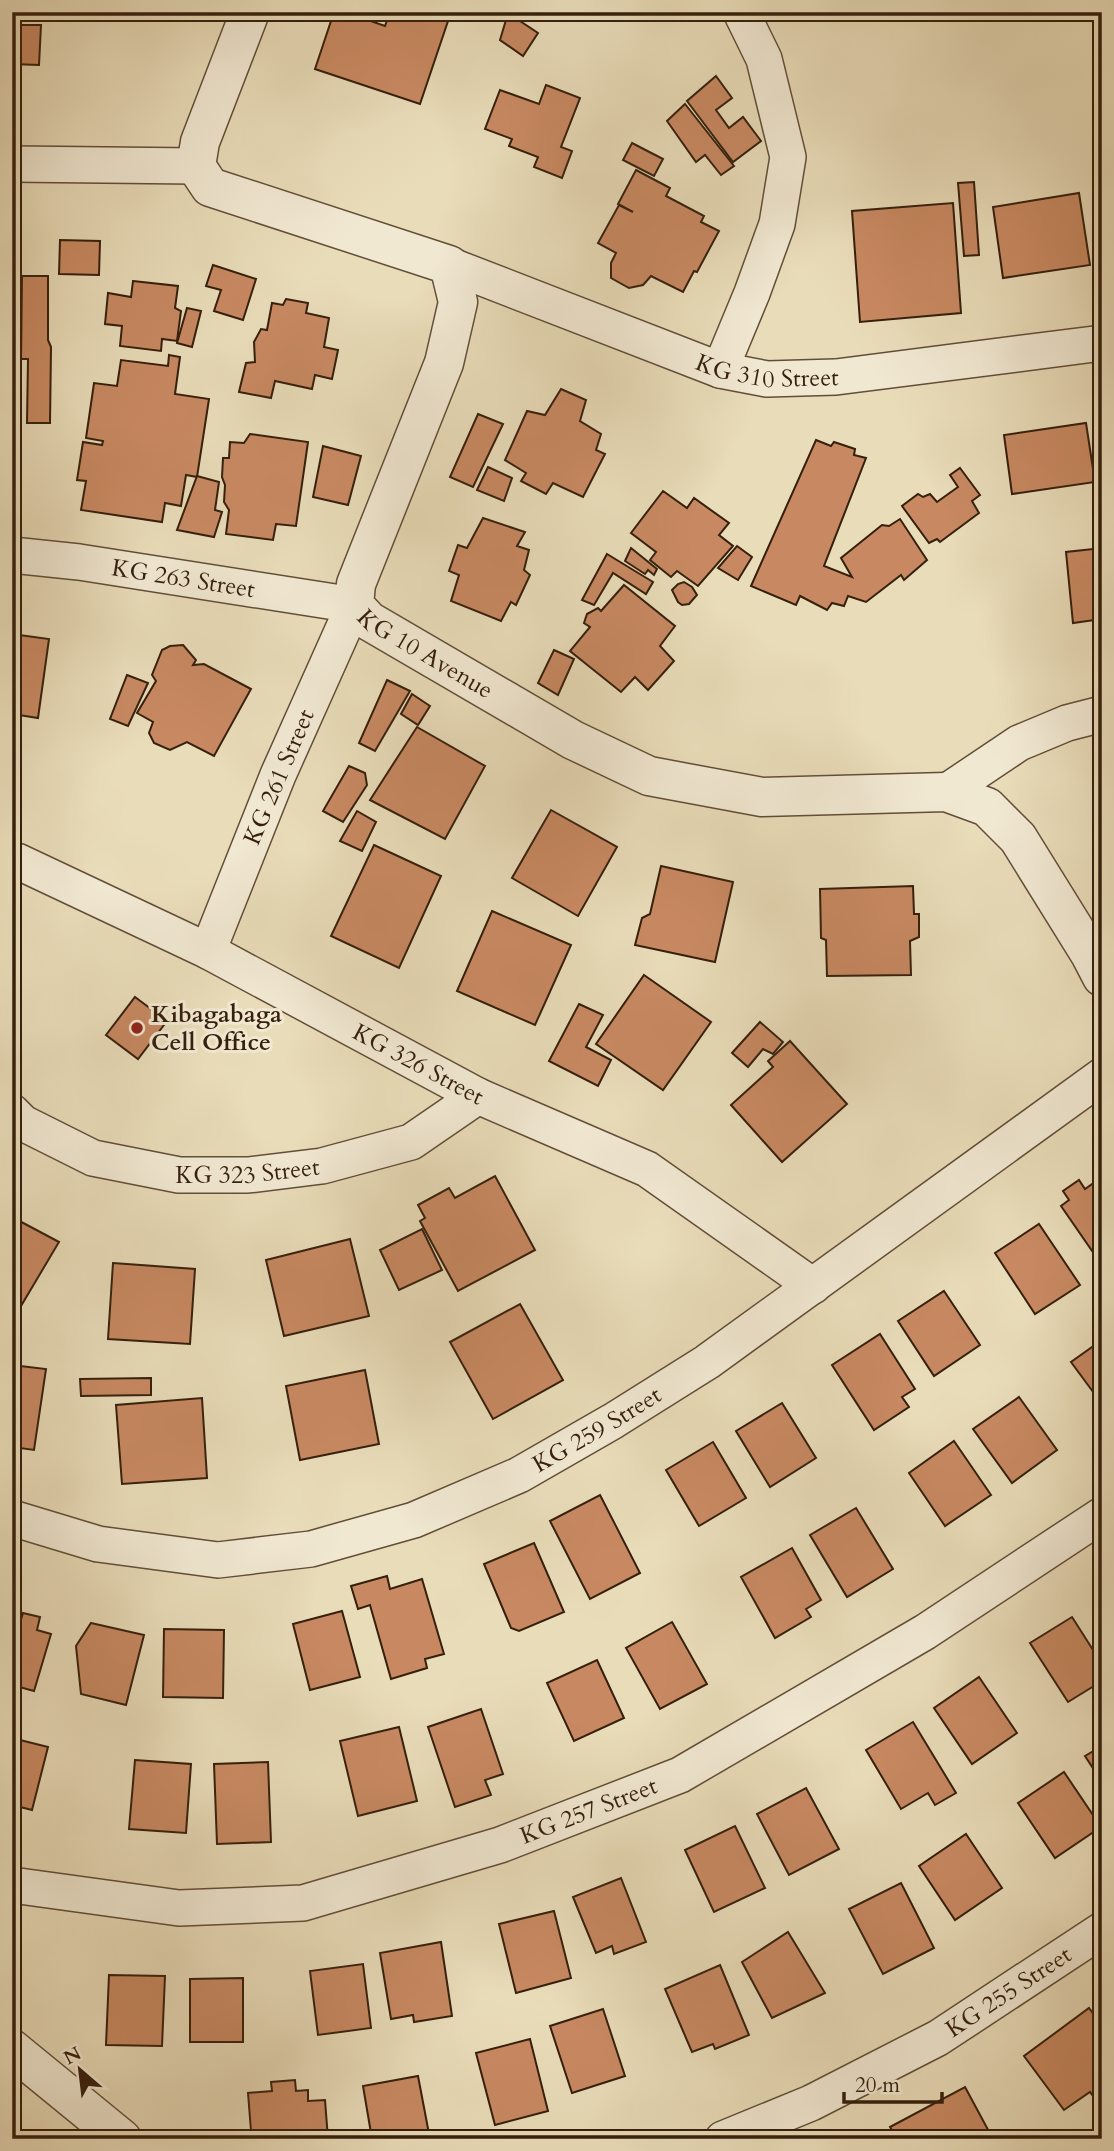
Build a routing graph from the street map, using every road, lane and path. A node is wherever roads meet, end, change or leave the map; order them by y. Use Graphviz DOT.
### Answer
graph roads {
  1 [pos="250,12"];
  2 [pos="741,12"];
  3 [pos="12,164"];
  4 [pos="196,166"];
  5 [pos="449,265"];
  6 [pos="1102,343"];
  7 [pos="720,370"];
  8 [pos="12,555"];
  9 [pos="354,605"];
  10 [pos="1102,713"];
  11 [pos="946,792"];
  12 [pos="12,861"];
  13 [pos="208,951"];
  14 [pos="1102,977"];
  15 [pos="1102,1076"];
  16 [pos="478,1096"];
  17 [pos="12,1112"];
  18 [pos="813,1286"];
  19 [pos="1102,1515"];
  20 [pos="12,1518"];
  21 [pos="12,1885"];
  22 [pos="1102,1930"];
  23 [pos="12,2049"];
  24 [pos="122,2139"];
  25 [pos="723,2139"];
  1 -- 4 [label="street"];
  2 -- 7 [label="street"];
  3 -- 4 [label="street"];
  4 -- 5 [label="street"];
  5 -- 7 [label="street, KG 310 Street"];
  5 -- 9 [label="street, KG 10 Avenue"];
  6 -- 7 [label="street, KG 310 Street"];
  8 -- 9 [label="street, KG 263 Street"];
  9 -- 11 [label="street, KG 10 Avenue"];
  9 -- 13 [label="street, KG 261 Street"];
  10 -- 11 [label="street"];
  11 -- 14 [label="street, KG 10 Avenue"];
  12 -- 13 [label="street, KG 326 Street"];
  13 -- 16 [label="street, KG 326 Street"];
  15 -- 18 [label="street, KG 259 Street"];
  16 -- 17 [label="street, KG 323 Street"];
  16 -- 18 [label="street, KG 326 Street"];
  18 -- 20 [label="street, KG 259 Street"];
  19 -- 21 [label="street, KG 257 Street"];
  22 -- 25 [label="street, KG 255 Street"];
  23 -- 24 [label="street"];
}
